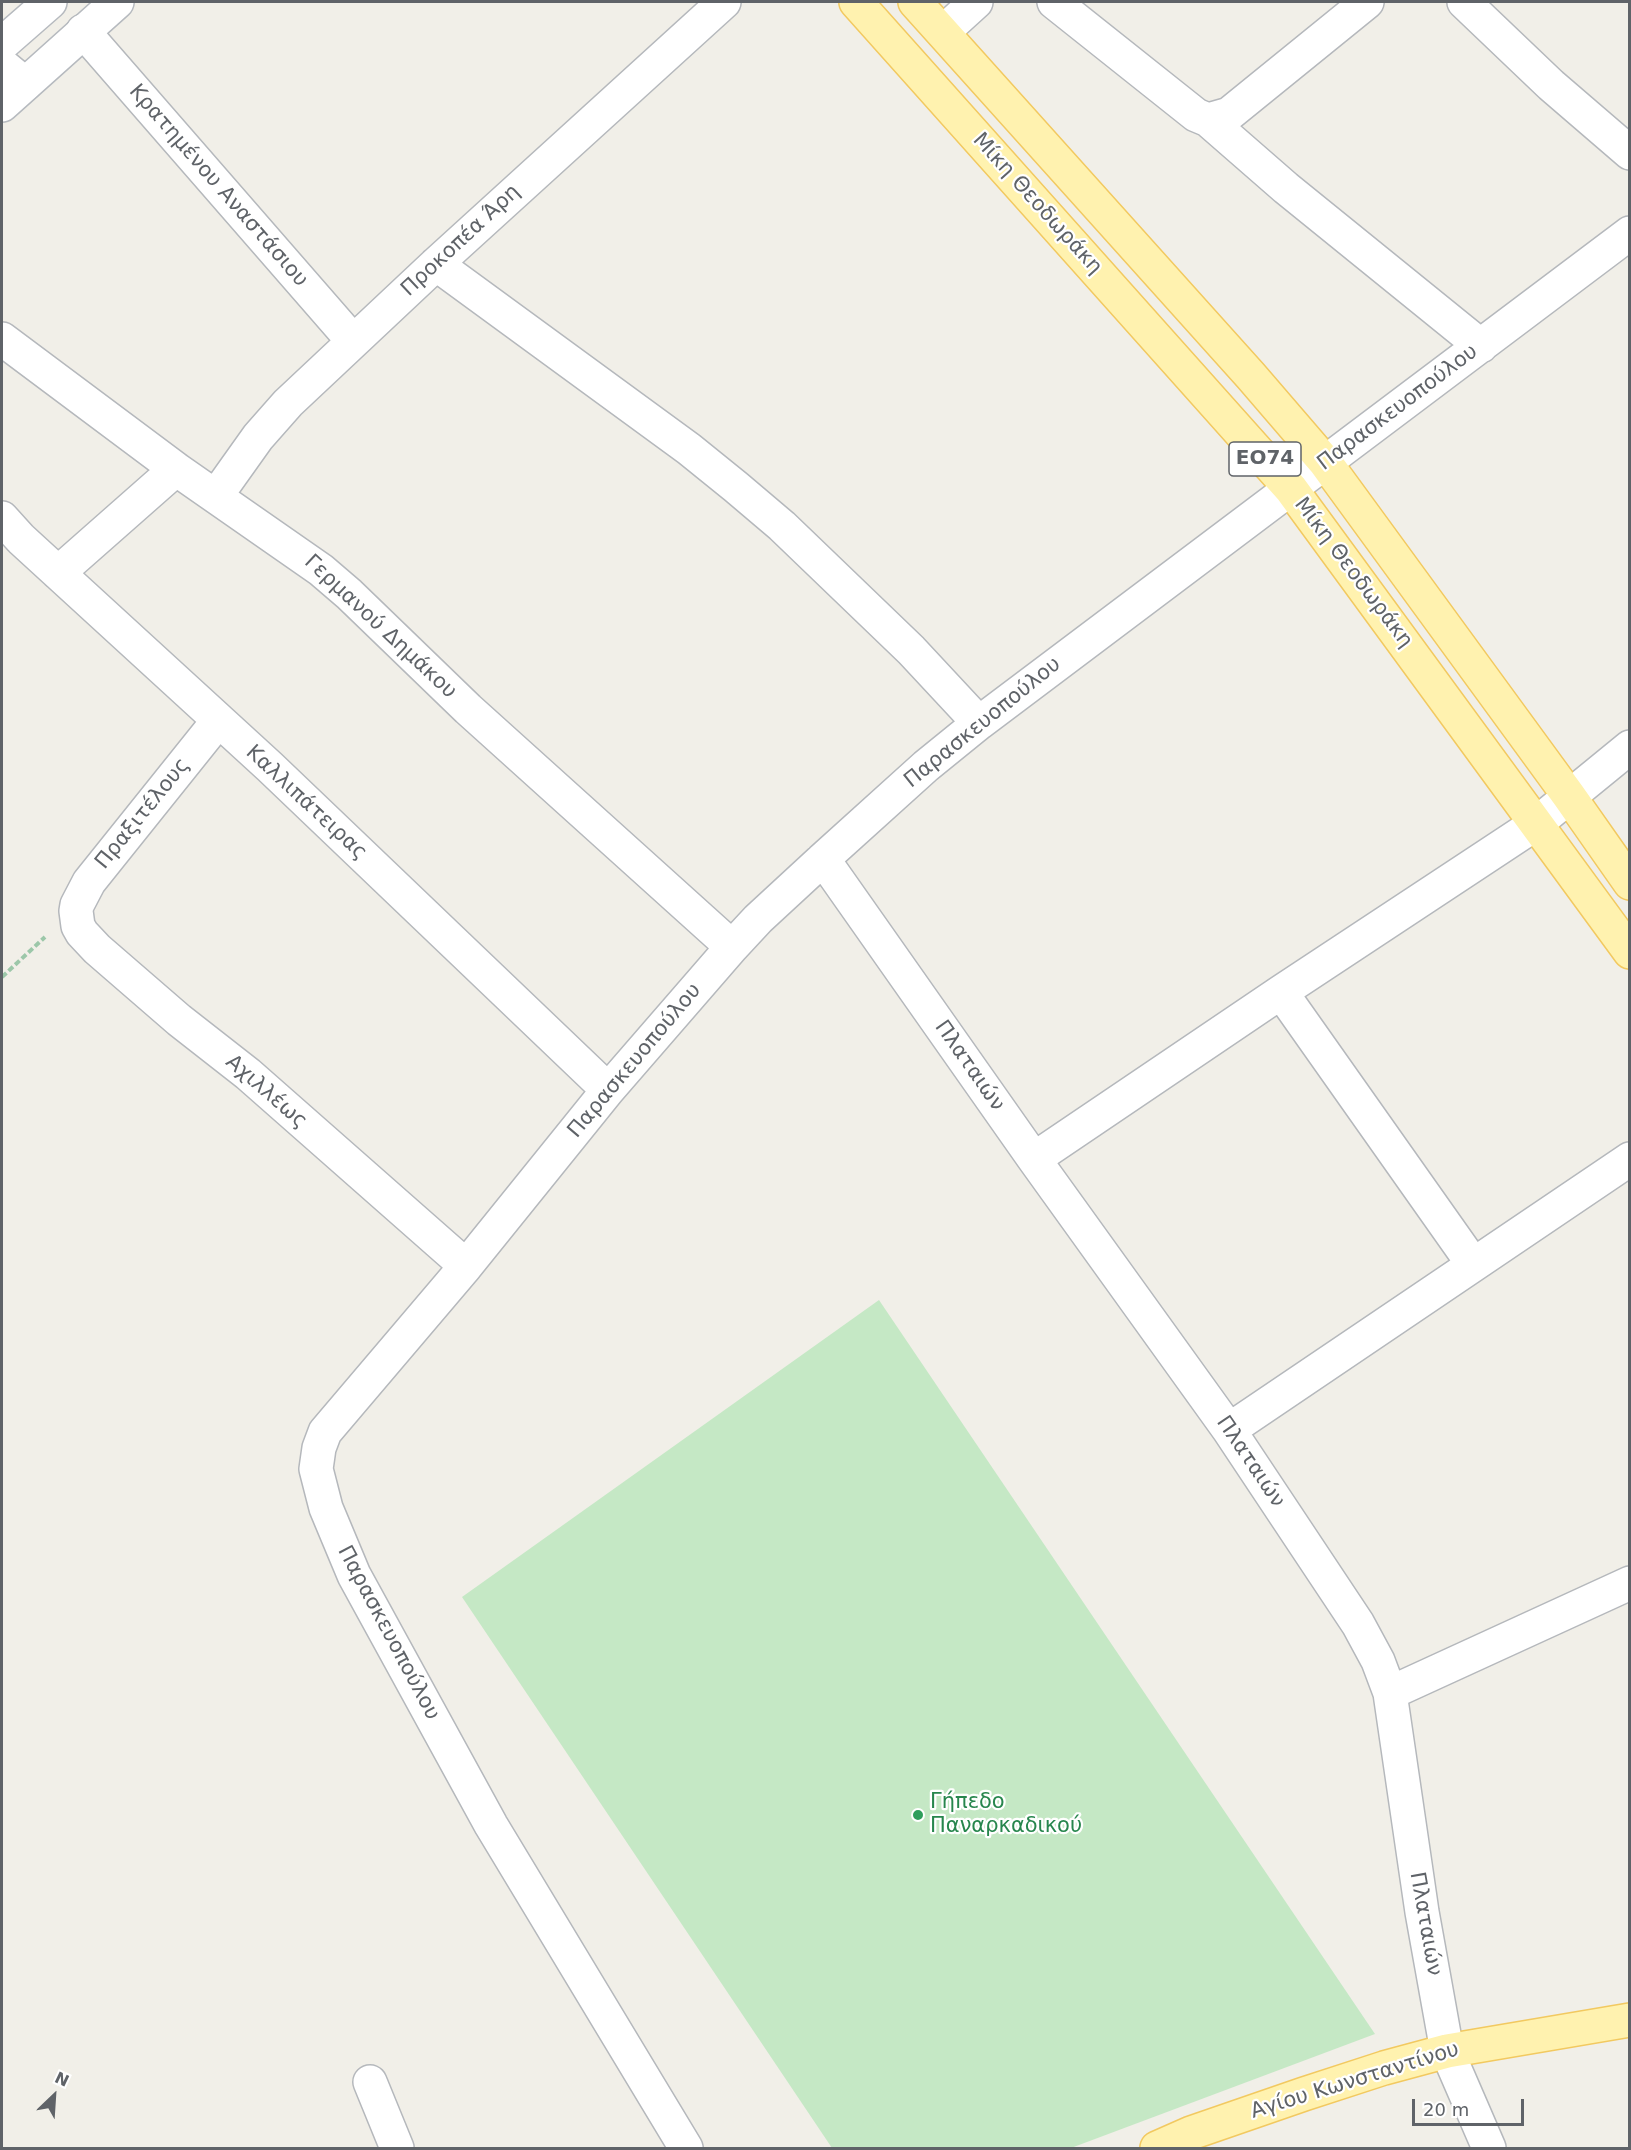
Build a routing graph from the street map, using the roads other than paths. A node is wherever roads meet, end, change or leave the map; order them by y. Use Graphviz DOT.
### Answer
graph roads {
  1 [pos="50,2"];
  2 [pos="117,2"];
  3 [pos="724,2"];
  4 [pos="856,2"];
  5 [pos="915,2"];
  6 [pos="976,2"];
  7 [pos="1054,2"];
  8 [pos="1366,2"];
  9 [pos="1464,2"];
  10 [pos="83,31"];
  11 [pos="943,32"];
  12 [pos="2,45"];
  13 [pos="9,84"];
  14 [pos="1208,120"];
  15 [pos="1629,153"];
  16 [pos="1629,233"];
  17 [pos="436,264"];
  18 [pos="2,339"];
  19 [pos="353,341"];
  20 [pos="1481,346"];
  21 [pos="1325,462"];
  22 [pos="176,469"];
  23 [pos="1291,489"];
  24 [pos="216,496"];
  25 [pos="2,518"];
  26 [pos="58,573"];
  27 [pos="218,721"];
  28 [pos="978,723"];
  29 [pos="1629,747"];
  30 [pos="1569,796"];
  31 [pos="1537,823"];
  32 [pos="823,859"];
  33 [pos="1629,883"];
  34 [pos="76,908"];
  35 [pos="732,947"];
  36 [pos="1629,952"];
  37 [pos="1281,992"];
  38 [pos="608,1090"];
  39 [pos="1034,1159"];
  40 [pos="1629,1159"];
  41 [pos="1473,1264"];
  42 [pos="466,1266"];
  43 [pos="1229,1430"];
  44 [pos="1629,1583"];
  45 [pos="1390,1693"];
  46 [pos="1629,2020"];
  47 [pos="1447,2051"];
  48 [pos="370,2082"];
  49 [pos="397,2148"];
  50 [pos="686,2148"];
  51 [pos="1157,2148"];
  52 [pos="1489,2148"];
  1 -- 12 [label="street"];
  2 -- 10 [label="street"];
  3 -- 17 [label="street, Προκοπέα Άρη"];
  4 -- 23 [label="main road, Μίκη Θεοδωράκη / ΕΟ74"];
  5 -- 11 [label="main road, Μίκη Θεοδωράκη / ΕΟ74"];
  6 -- 11 [label="street"];
  7 -- 14 [label="street"];
  8 -- 14 [label="street"];
  9 -- 15 [label="street"];
  10 -- 13 [label="street"];
  10 -- 19 [label="street, Κρατημένου Αναστάσιου"];
  11 -- 21 [label="main road, Μίκη Θεοδωράκη / ΕΟ74"];
  14 -- 20 [label="street"];
  16 -- 20 [label="street, Παρασκευοπούλου"];
  17 -- 19 [label="street, Προκοπέα Άρη"];
  17 -- 28 [label="street"];
  18 -- 22 [label="street, Γερμανού Δημάκου"];
  19 -- 24 [label="street, Προκοπέα Άρη"];
  20 -- 21 [label="street, Παρασκευοπούλου"];
  21 -- 23 [label="street, Παρασκευοπούλου"];
  21 -- 30 [label="main road, Μίκη Θεοδωράκη / ΕΟ74"];
  22 -- 24 [label="street, Γερμανού Δημάκου"];
  22 -- 26 [label="street"];
  23 -- 28 [label="street, Παρασκευοπούλου"];
  23 -- 31 [label="main road, Μίκη Θεοδωράκη / ΕΟ74"];
  24 -- 35 [label="street, Γερμανού Δημάκου"];
  25 -- 26 [label="street, Καλλιπάτειρας"];
  26 -- 27 [label="street, Καλλιπάτειρας"];
  27 -- 34 [label="street, Πραξιτέλους"];
  27 -- 38 [label="street, Καλλιπάτειρας"];
  28 -- 32 [label="street, Παρασκευοπούλου"];
  29 -- 30 [label="street"];
  30 -- 31 [label="street"];
  30 -- 33 [label="main road, Μίκη Θεοδωράκη / ΕΟ74"];
  31 -- 36 [label="main road, Μίκη Θεοδωράκη / ΕΟ74"];
  31 -- 37 [label="street"];
  32 -- 35 [label="street, Παρασκευοπούλου"];
  32 -- 39 [label="street, Πλαταιών"];
  34 -- 42 [label="street, Αχιλλέως"];
  35 -- 38 [label="street, Παρασκευοπούλου"];
  37 -- 39 [label="street"];
  37 -- 41 [label="street"];
  38 -- 42 [label="street, Παρασκευοπούλου"];
  39 -- 43 [label="street, Πλαταιών"];
  40 -- 41 [label="street"];
  41 -- 43 [label="street"];
  42 -- 50 [label="street, Παρασκευοπούλου"];
  43 -- 45 [label="street, Πλαταιών"];
  44 -- 45 [label="street"];
  45 -- 47 [label="street, Πλαταιών"];
  46 -- 47 [label="main road, Αγίου Κωνσταντίνου"];
  47 -- 51 [label="main road, Αγίου Κωνσταντίνου"];
  47 -- 52 [label="street, Πλαταιών"];
  48 -- 49 [label="street"];
}
